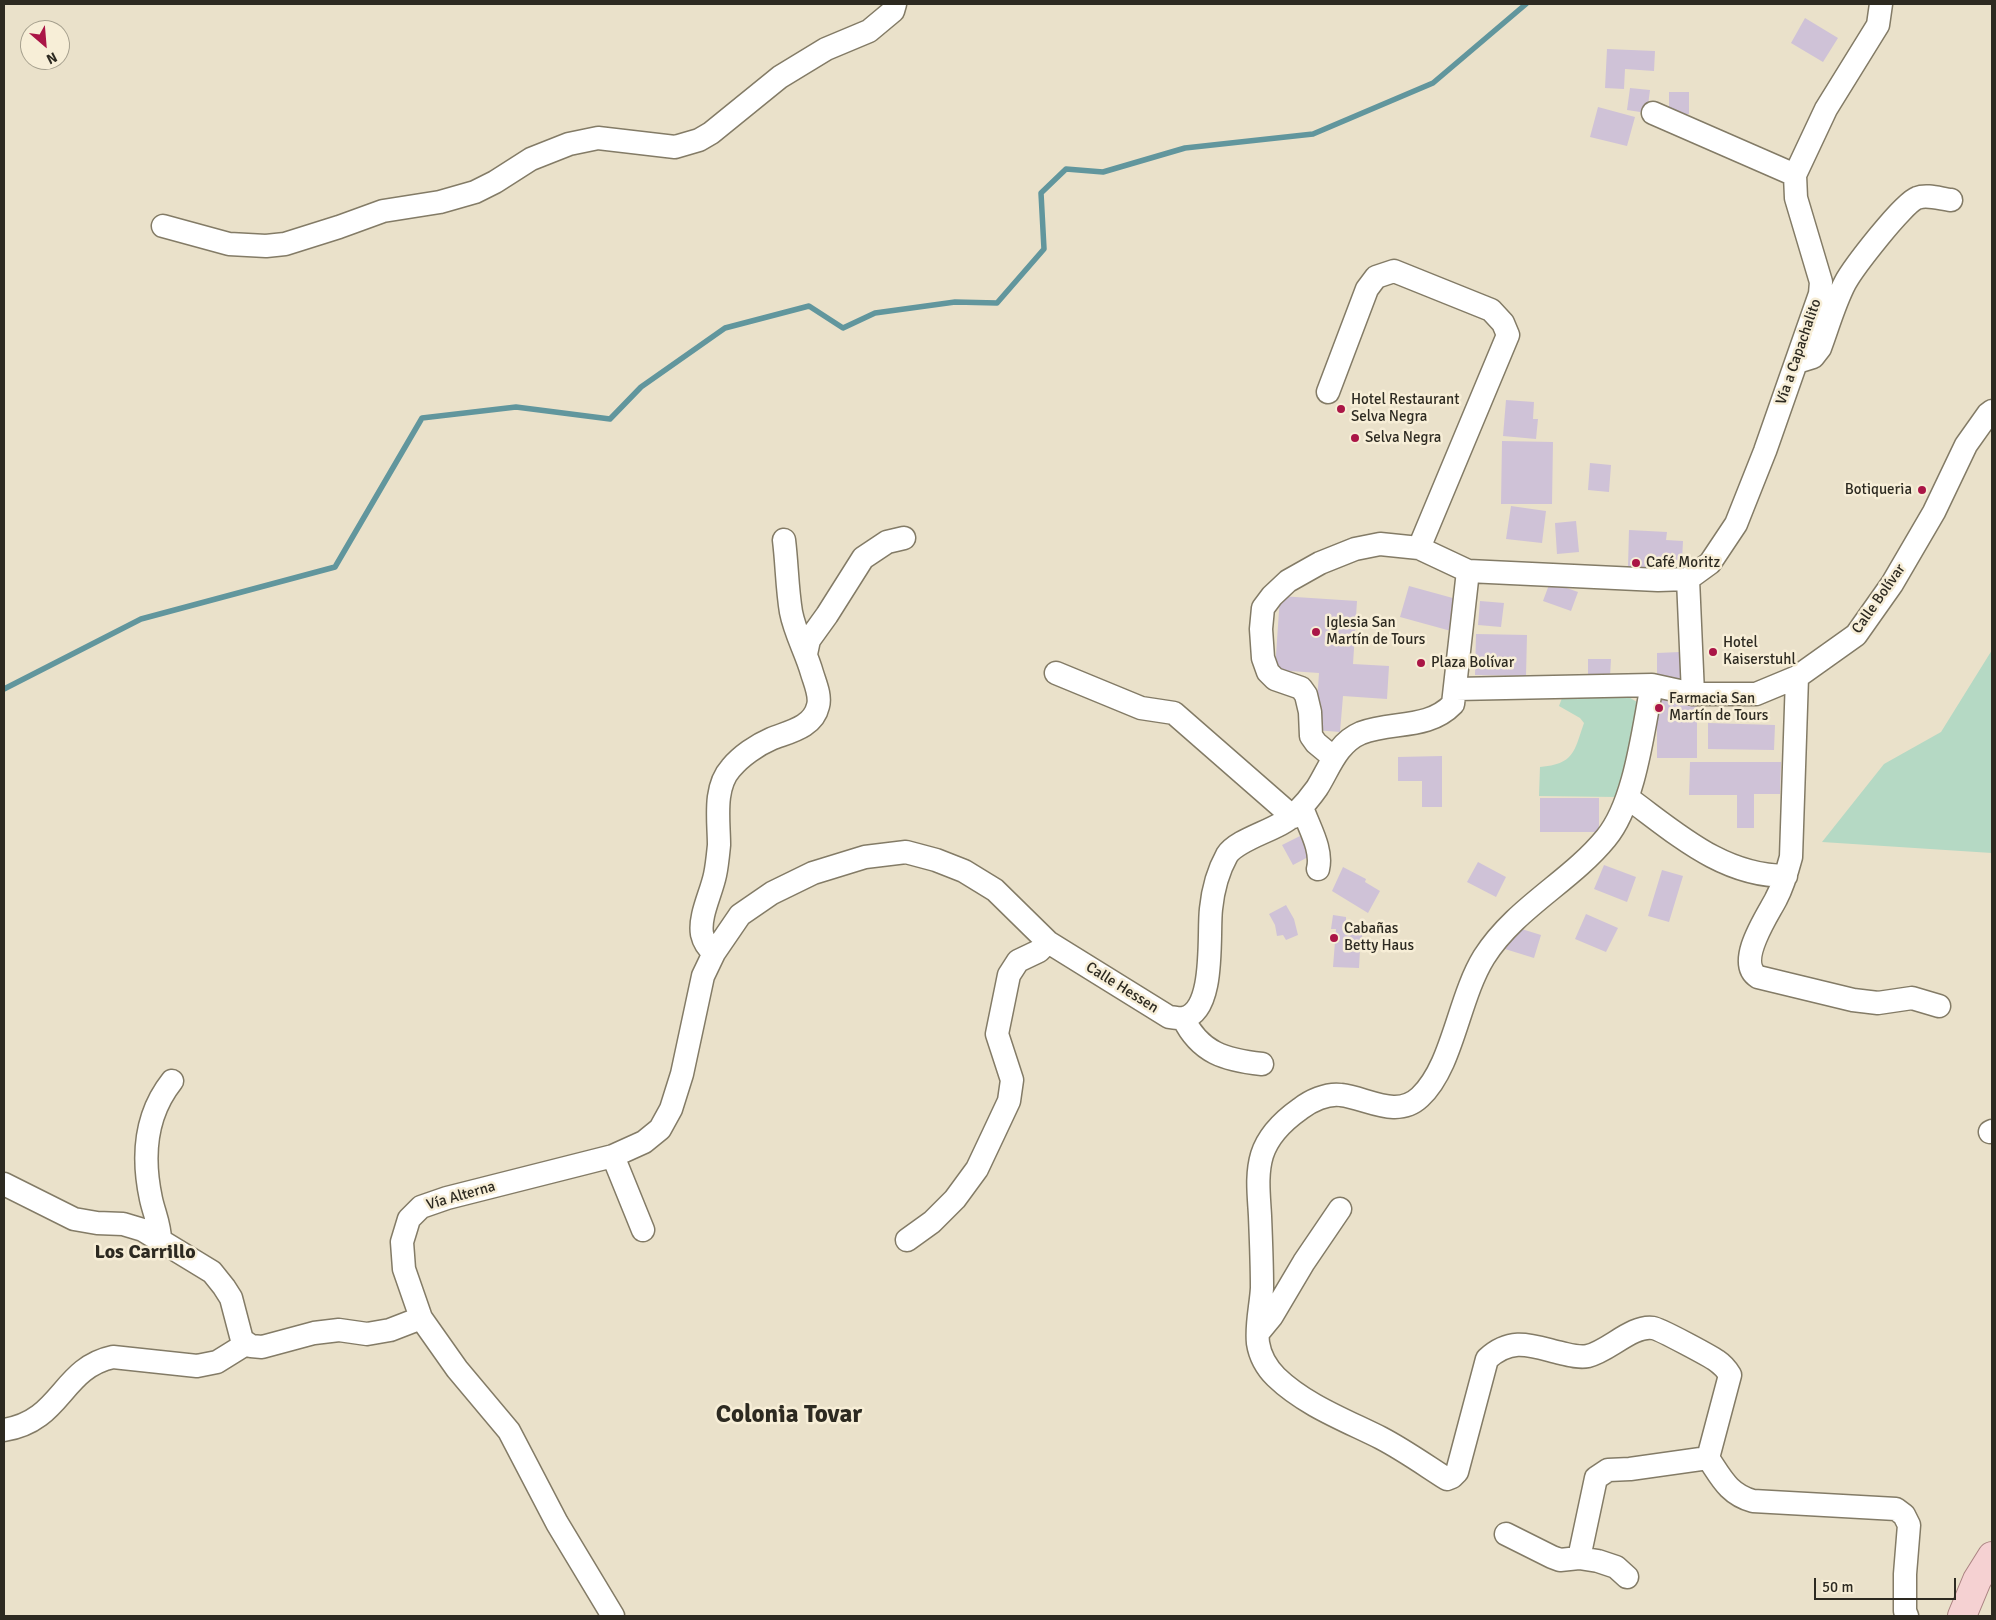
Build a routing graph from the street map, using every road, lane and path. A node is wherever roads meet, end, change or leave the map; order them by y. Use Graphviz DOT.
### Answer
graph roads {
  1 [pos="895,4"];
  2 [pos="1881,4"];
  3 [pos="1653,113"];
  4 [pos="1795,175"];
  5 [pos="1951,200"];
  6 [pos="163,226"];
  7 [pos="1796,362"];
  8 [pos="1328,392"];
  9 [pos="1992,411"];
  10 [pos="904,538"];
  11 [pos="784,540"];
  12 [pos="1419,548"];
  13 [pos="1468,571"];
  14 [pos="1688,579"];
  15 [pos="806,654"];
  16 [pos="1056,673"];
  17 [pos="1797,677"];
  18 [pos="1652,685"];
  19 [pos="1456,689"];
  20 [pos="1693,694"];
  21 [pos="1334,758"];
  22 [pos="1628,798"];
  23 [pos="1297,812"];
  24 [pos="1318,869"];
  25 [pos="1786,876"];
  26 [pos="1048,942"];
  27 [pos="714,953"];
  28 [pos="1939,1006"];
  29 [pos="1183,1018"];
  30 [pos="1262,1064"];
  31 [pos="172,1081"];
  32 [pos="613,1156"];
  33 [pos="4,1184"];
  34 [pos="1340,1209"];
  35 [pos="643,1230"];
  36 [pos="160,1240"];
  37 [pos="907,1240"];
  38 [pos="420,1318"];
  39 [pos="1258,1333"];
  40 [pos="246,1344"];
  41 [pos="4,1430"];
  42 [pos="1708,1458"];
  43 [pos="1506,1534"];
  44 [pos="1992,1556"];
  45 [pos="1579,1558"];
  46 [pos="1628,1577"];
  47 [pos="613,1616"];
  48 [pos="1907,1616"];
  49 [pos="1962,1616"];
  1 -- 6 [label="street"];
  2 -- 4 [label="street, Vía a Capachalito"];
  3 -- 4 [label="street"];
  4 -- 7 [label="street, Vía a Capachalito"];
  5 -- 7 [label="street"];
  7 -- 14 [label="street, Vía a Capachalito"];
  8 -- 12 [label="street"];
  9 -- 17 [label="street, Calle Bolívar"];
  10 -- 15 [label="street"];
  11 -- 15 [label="street"];
  12 -- 13 [label="street"];
  12 -- 21 [label="street"];
  13 -- 14 [label="street"];
  13 -- 19 [label="street"];
  14 -- 20 [label="street"];
  15 -- 27 [label="street"];
  16 -- 23 [label="street"];
  17 -- 20 [label="street, Calle Bolívar"];
  17 -- 25 [label="street"];
  18 -- 19 [label="street, Calle Bolívar"];
  18 -- 20 [label="street, Calle Bolívar"];
  18 -- 22 [label="street"];
  19 -- 21 [label="street"];
  21 -- 23 [label="street"];
  22 -- 25 [label="street"];
  22 -- 39 [label="street"];
  23 -- 24 [label="street"];
  23 -- 29 [label="street"];
  25 -- 28 [label="street"];
  26 -- 27 [label="street, Calle Hessen"];
  26 -- 29 [label="street, Calle Hessen"];
  26 -- 37 [label="street"];
  27 -- 32 [label="street, Vía Alterna"];
  29 -- 30 [label="street"];
  31 -- 36 [label="street"];
  32 -- 35 [label="street"];
  32 -- 38 [label="street, Vía Alterna"];
  33 -- 36 [label="street"];
  34 -- 39 [label="street"];
  36 -- 40 [label="street"];
  38 -- 40 [label="street"];
  38 -- 47 [label="street, Vía Alterna"];
  39 -- 42 [label="street"];
  40 -- 41 [label="street"];
  42 -- 45 [label="street"];
  42 -- 48 [label="street"];
  43 -- 45 [label="street"];
  44 -- 49 [label="main road"];
  45 -- 46 [label="street"];
}
